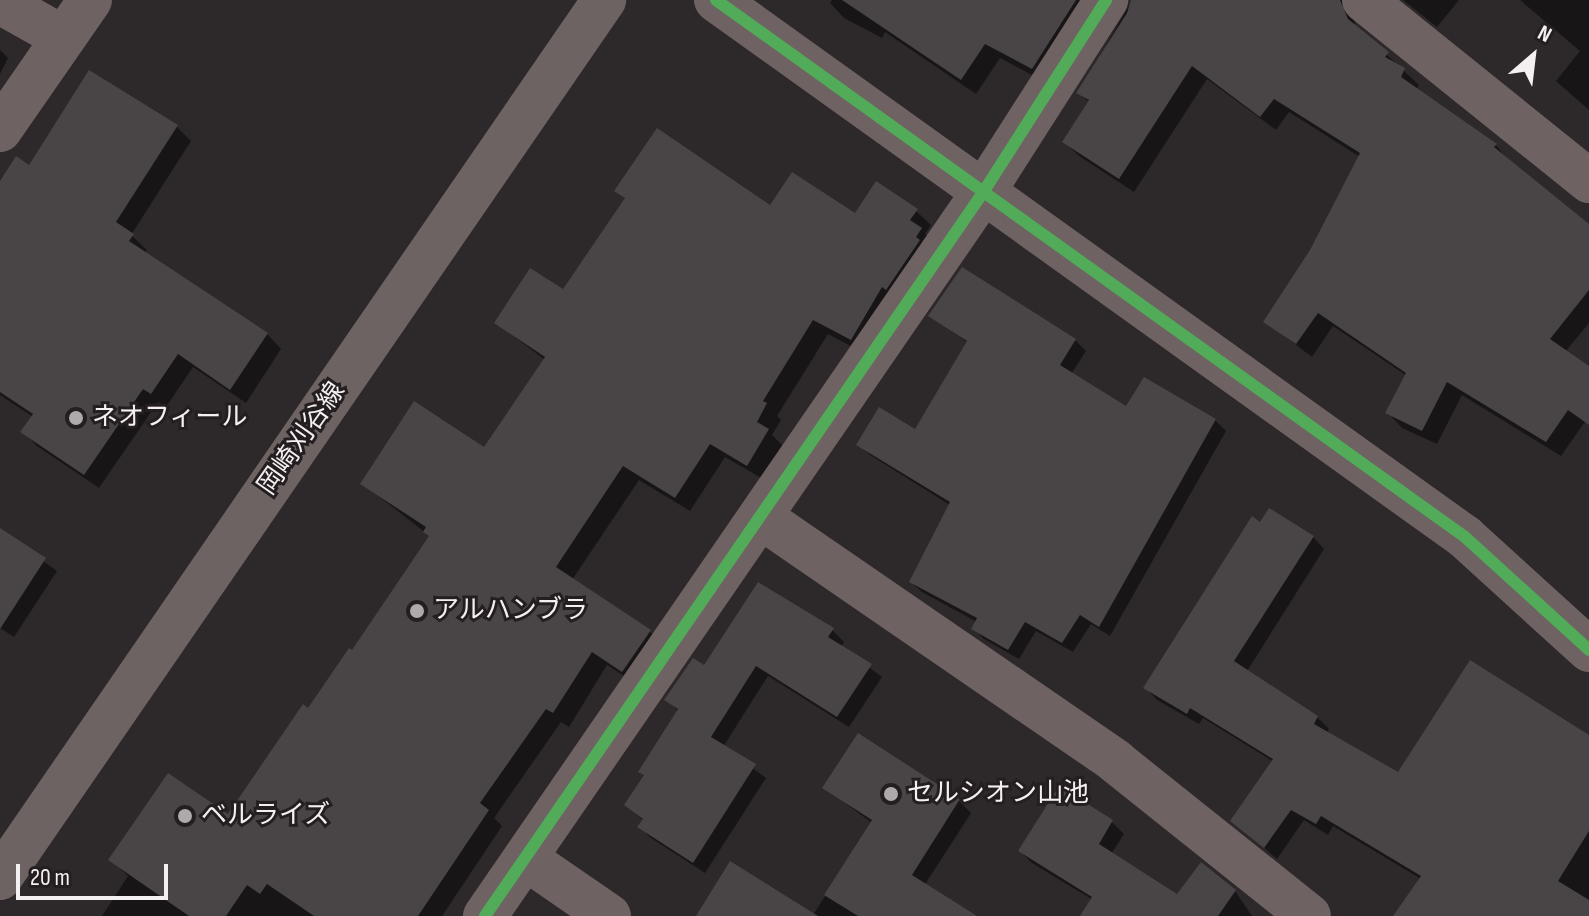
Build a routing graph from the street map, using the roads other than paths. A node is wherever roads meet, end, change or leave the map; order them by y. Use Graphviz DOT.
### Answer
graph roads {
  1 [pos="90,0"];
  2 [pos="604,0"];
  3 [pos="716,0"];
  4 [pos="1106,0"];
  5 [pos="1364,0"];
  6 [pos="0,2"];
  7 [pos="64,38"];
  8 [pos="0,130"];
  9 [pos="1589,181"];
  10 [pos="984,191"];
  11 [pos="762,518"];
  12 [pos="1589,650"];
  13 [pos="525,858"];
  14 [pos="0,878"];
  15 [pos="485,916"];
  16 [pos="609,916"];
  17 [pos="1309,916"];
  1 -- 7 [label="street"];
  2 -- 14 [label="main road, 岡崎刈谷線"];
  3 -- 10 [label="street"];
  4 -- 10 [label="street"];
  5 -- 9 [label="street"];
  6 -- 7 [label="street"];
  7 -- 8 [label="street"];
  10 -- 11 [label="street"];
  10 -- 12 [label="street"];
  11 -- 13 [label="street"];
  11 -- 17 [label="street"];
  13 -- 15 [label="street"];
  13 -- 16 [label="street"];
}
